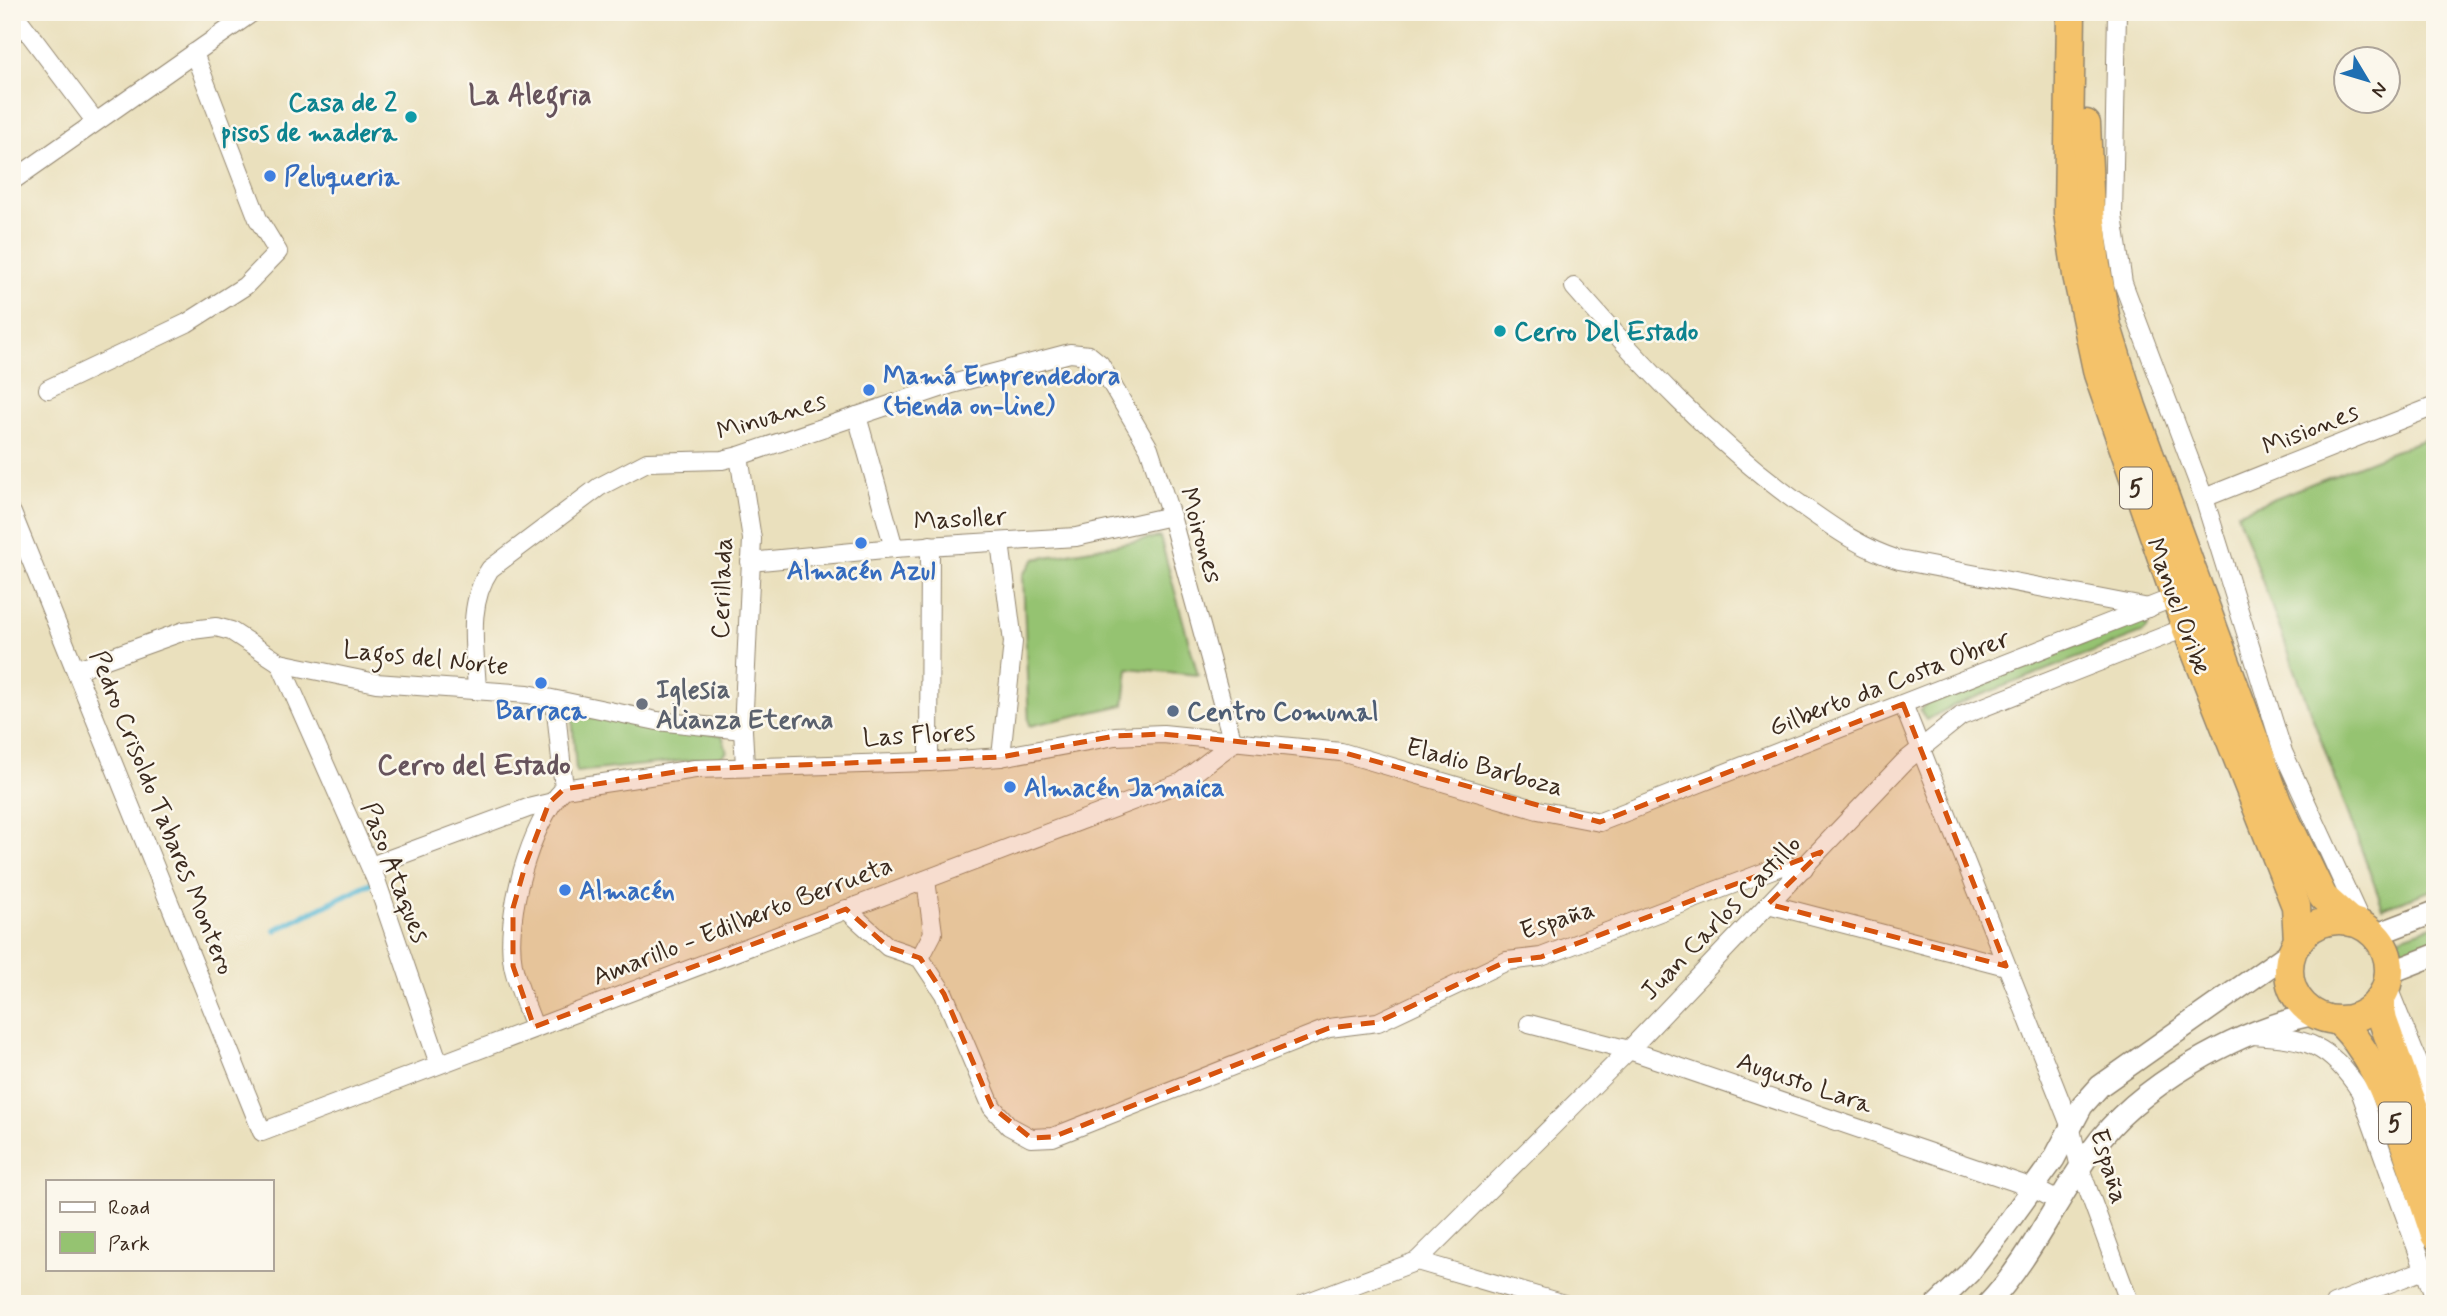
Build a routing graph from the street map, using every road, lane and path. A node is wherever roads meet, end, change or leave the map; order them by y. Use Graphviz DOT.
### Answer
graph roads {
  1 [pos="13,12"];
  2 [pos="253,12"];
  3 [pos="2071,12"];
  4 [pos="2091,12"];
  5 [pos="2117,12"];
  6 [pos="194,52"];
  7 [pos="95,121"];
  8 [pos="12,181"];
  9 [pos="2113,216"];
  10 [pos="2096,266"];
  11 [pos="1574,287"];
  12 [pos="1089,355"];
  13 [pos="48,389"];
  14 [pos="2435,406"];
  15 [pos="857,416"];
  16 [pos="739,456"];
  17 [pos="2204,498"];
  18 [pos="12,513"];
  19 [pos="1171,516"];
  20 [pos="1000,542"];
  21 [pos="930,545"];
  22 [pos="894,548"];
  23 [pos="750,562"];
  24 [pos="2174,598"];
  25 [pos="2197,623"];
  26 [pos="280,663"];
  27 [pos="78,670"];
  28 [pos="477,689"];
  29 [pos="555,701"];
  30 [pos="1903,704"];
  31 [pos="743,730"];
  32 [pos="1233,743"];
  33 [pos="1922,745"];
  34 [pos="1001,757"];
  35 [pos="929,762"];
  36 [pos="745,766"];
  37 [pos="564,789"];
  38 [pos="550,803"];
  39 [pos="1600,822"];
  40 [pos="371,866"];
  41 [pos="1804,868"];
  42 [pos="926,880"];
  43 [pos="1768,904"];
  44 [pos="846,909"];
  45 [pos="2435,912"];
  46 [pos="2363,927"];
  47 [pos="2296,946"];
  48 [pos="2435,955"];
  49 [pos="920,958"];
  50 [pos="2006,966"];
  51 [pos="2385,986"];
  52 [pos="2327,1017"];
  53 [pos="1529,1024"];
  54 [pos="534,1027"];
  55 [pos="2245,1035"];
  56 [pos="1629,1050"];
  57 [pos="439,1064"];
  58 [pos="2435,1104"];
  59 [pos="2070,1125"];
  60 [pos="261,1132"];
  61 [pos="2435,1167"];
  62 [pos="2080,1168"];
  63 [pos="2033,1188"];
  64 [pos="2060,1202"];
  65 [pos="2435,1235"];
  66 [pos="1417,1261"];
  67 [pos="2424,1270"];
  68 [pos="2435,1299"];
  69 [pos="1303,1304"];
  70 [pos="1564,1304"];
  71 [pos="1937,1304"];
  72 [pos="1988,1304"];
  73 [pos="2130,1304"];
  74 [pos="2334,1304"];
  1 -- 7 [label="street"];
  2 -- 6 [label="street"];
  3 -- 24 [label="highway, Manuel Oribe / 5"];
  4 -- 10 [label="highway, Manuel Oribe / 5"];
  5 -- 9 [label="street, Manuel Oribe"];
  6 -- 7 [label="street"];
  6 -- 13 [label="street"];
  7 -- 8 [label="street"];
  9 -- 10 [label="street"];
  9 -- 17 [label="street, Manuel Oribe"];
  10 -- 24 [label="highway, Manuel Oribe / 5"];
  11 -- 24 [label="street"];
  12 -- 15 [label="street, Minuanes"];
  12 -- 19 [label="street, Moirones"];
  14 -- 17 [label="street, Misiones"];
  15 -- 16 [label="street, Minuanes"];
  15 -- 22 [label="street"];
  16 -- 23 [label="street, Cerillada"];
  16 -- 28 [label="street, Minuanes"];
  17 -- 46 [label="street, Manuel Oribe"];
  18 -- 27 [label="street, Pedro Crisoldo Tabares Montero"];
  19 -- 20 [label="street, Masoller"];
  19 -- 32 [label="street, Moirones"];
  20 -- 21 [label="street, Masoller"];
  20 -- 34 [label="street"];
  21 -- 22 [label="street, Masoller"];
  21 -- 35 [label="street"];
  22 -- 23 [label="street, Masoller"];
  23 -- 31 [label="street, Cerillada"];
  24 -- 25 [label="highway, Manuel Oribe / 5"];
  24 -- 30 [label="street, Gilberto da Costa Obrer"];
  25 -- 33 [label="street, Juan Carlos Castillo"];
  25 -- 46 [label="highway, Manuel Oribe / 5"];
  25 -- 47 [label="highway, Manuel Oribe / 5"];
  26 -- 27 [label="street, Lagos del Norte"];
  26 -- 28 [label="street, Lagos del Norte"];
  26 -- 40 [label="street, Paso Ataques"];
  27 -- 60 [label="street, Pedro Crisoldo Tabares Montero"];
  28 -- 29 [label="street, Lagos del Norte"];
  29 -- 31 [label="street, Lagos del Norte"];
  29 -- 37 [label="street"];
  30 -- 33 [label="street, España"];
  30 -- 39 [label="street, Gilberto da Costa Obrer"];
  31 -- 36 [label="street, Cerillada"];
  32 -- 34 [label="street, Las Flores"];
  32 -- 39 [label="street, Eladio Barboza"];
  32 -- 42 [label="street, Amarillo - Edilberto Berrueta"];
  33 -- 41 [label="street, Juan Carlos Castillo"];
  33 -- 50 [label="street, España"];
  34 -- 35 [label="street, Las Flores"];
  35 -- 36 [label="street, Las Flores"];
  36 -- 37 [label="street, Las Flores"];
  37 -- 38 [label="street"];
  38 -- 40 [label="street"];
  38 -- 54 [label="street"];
  40 -- 57 [label="street, Paso Ataques"];
  41 -- 43 [label="street, Juan Carlos Castillo"];
  41 -- 49 [label="street, España"];
  42 -- 44 [label="street, Amarillo - Edilberto Berrueta"];
  42 -- 49 [label="street"];
  43 -- 50 [label="street"];
  43 -- 56 [label="street, Juan Carlos Castillo"];
  44 -- 49 [label="street"];
  44 -- 54 [label="street, Amarillo - Edilberto Berrueta"];
  45 -- 46 [label="street"];
  46 -- 47 [label="highway"];
  46 -- 51 [label="highway, Manuel Oribe"];
  47 -- 52 [label="highway, Manuel Oribe"];
  47 -- 59 [label="street"];
  48 -- 51 [label="street"];
  50 -- 59 [label="street, España"];
  51 -- 52 [label="highway"];
  51 -- 58 [label="street, Manuel Oribe"];
  51 -- 61 [label="highway, Manuel Oribe / 5"];
  52 -- 55 [label="street"];
  52 -- 65 [label="highway, Manuel Oribe / 5"];
  53 -- 56 [label="street, Augusto Lara"];
  54 -- 57 [label="street, Amarillo - Edilberto Berrueta"];
  55 -- 62 [label="street"];
  55 -- 67 [label="street"];
  56 -- 63 [label="street, Augusto Lara"];
  56 -- 66 [label="street, Juan Carlos Castillo"];
  57 -- 60 [label="street, Amarillo - Edilberto Berrueta"];
  59 -- 62 [label="street, España"];
  59 -- 63 [label="street"];
  62 -- 64 [label="street"];
  62 -- 73 [label="street, España"];
  63 -- 64 [label="street, Augusto Lara"];
  63 -- 71 [label="street"];
  64 -- 72 [label="street"];
  66 -- 69 [label="street, Juan Carlos Castillo"];
  66 -- 70 [label="street"];
  67 -- 68 [label="street"];
  67 -- 74 [label="street"];
}
